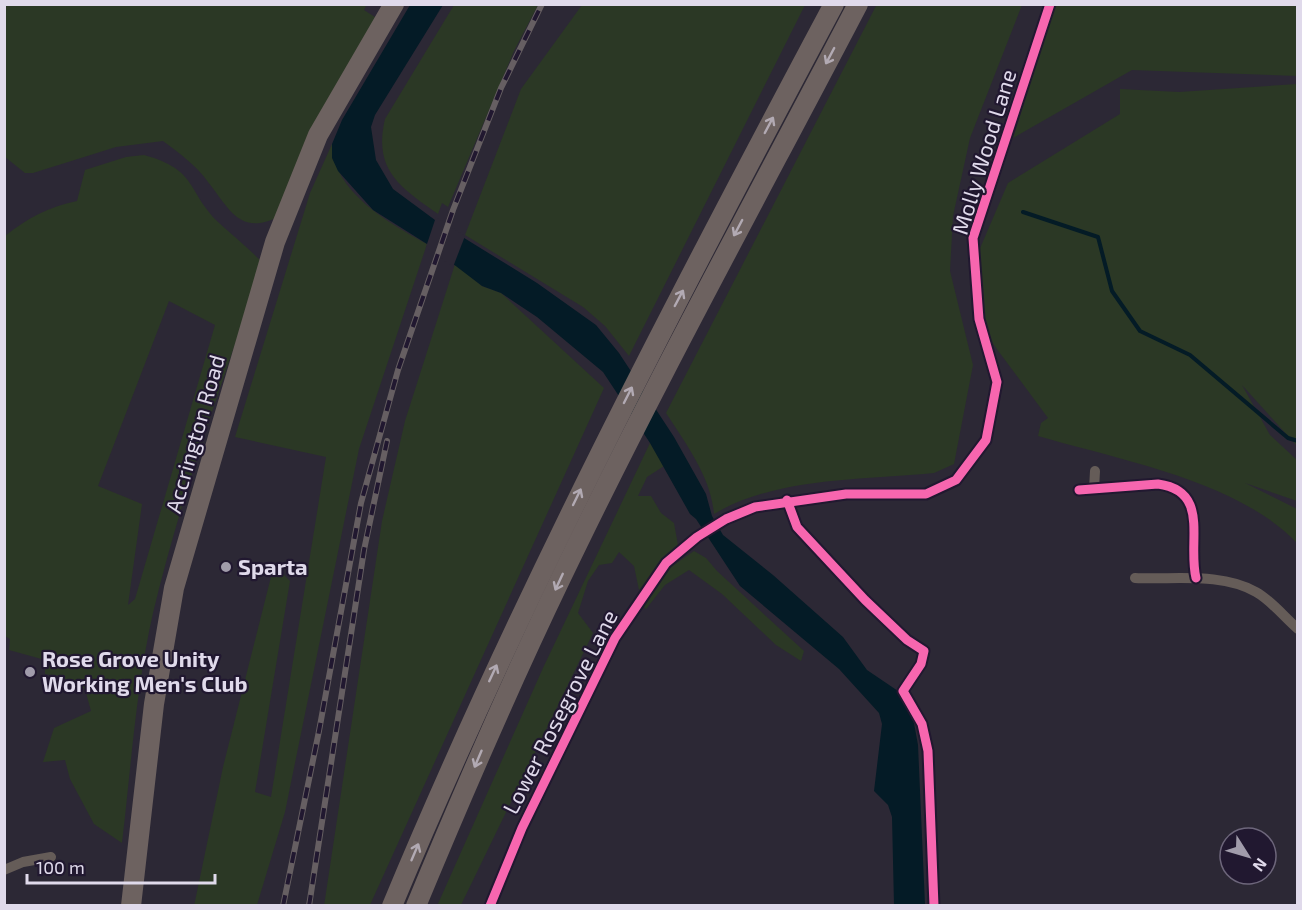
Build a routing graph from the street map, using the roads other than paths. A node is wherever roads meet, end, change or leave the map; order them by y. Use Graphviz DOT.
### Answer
graph roads {
  1 [pos="394,4"];
  2 [pos="834,4"];
  3 [pos="858,4"];
  4 [pos="1050,4"];
  5 [pos="1095,471"];
  6 [pos="956,480"];
  7 [pos="1094,489"];
  8 [pos="1079,490"];
  9 [pos="1135,578"];
  10 [pos="1196,578"];
  11 [pos="1298,629"];
  12 [pos="51,857"];
  13 [pos="4,870"];
  14 [pos="131,905"];
  15 [pos="392,906"];
  16 [pos="416,906"];
  17 [pos="490,906"];
  1 -- 14 [label="highway, Accrington Road"];
  15 -- 2 [label="highway, one-way"];
  3 -- 16 [label="highway, one-way"];
  4 -- 6 [label="street, Molly Wood Lane"];
  5 -- 7 [label="street"];
  6 -- 17 [label="street, Lower Rosegrove Lane"];
  7 -- 8 [label="street"];
  7 -- 10 [label="street"];
  9 -- 10 [label="street"];
  10 -- 11 [label="street"];
  12 -- 13 [label="street"];
}
